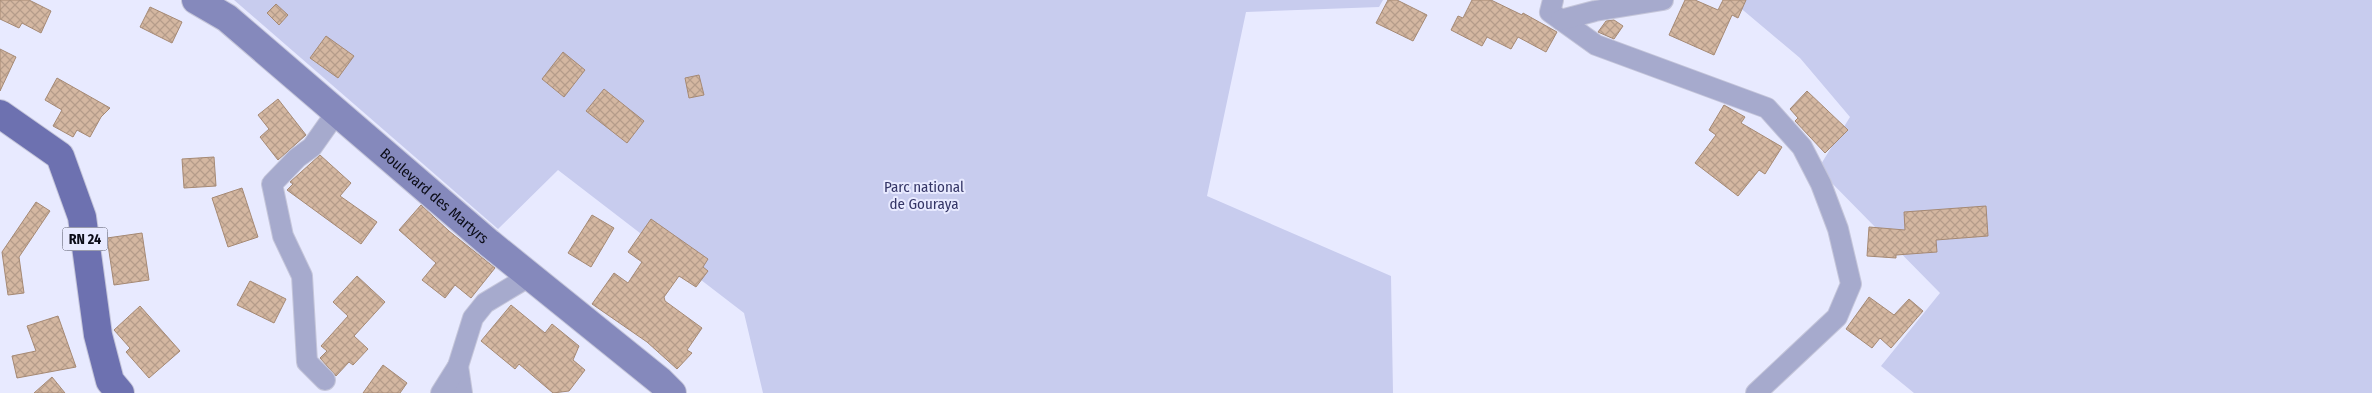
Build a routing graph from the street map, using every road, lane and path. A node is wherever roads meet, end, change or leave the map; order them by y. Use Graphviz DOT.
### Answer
graph roads {
  1 [pos="196,0"];
  2 [pos="1553,0"];
  3 [pos="1663,0"];
  4 [pos="1561,20"];
  5 [pos="336,113"];
  6 [pos="0,114"];
  7 [pos="530,276"];
  8 [pos="458,366"];
  9 [pos="325,380"];
  10 [pos="120,393"];
  11 [pos="441,393"];
  12 [pos="462,393"];
  13 [pos="672,393"];
  14 [pos="1756,393"];
  1 -- 5 [label="main road, Boulevard des Martyrs"];
  2 -- 4 [label="street"];
  3 -- 4 [label="street"];
  4 -- 14 [label="street"];
  5 -- 7 [label="main road, Boulevard des Martyrs"];
  5 -- 9 [label="street"];
  6 -- 10 [label="main road, RN 24"];
  7 -- 8 [label="street"];
  7 -- 13 [label="main road, Boulevard des Martyrs"];
  8 -- 11 [label="street"];
  8 -- 12 [label="street"];
}
